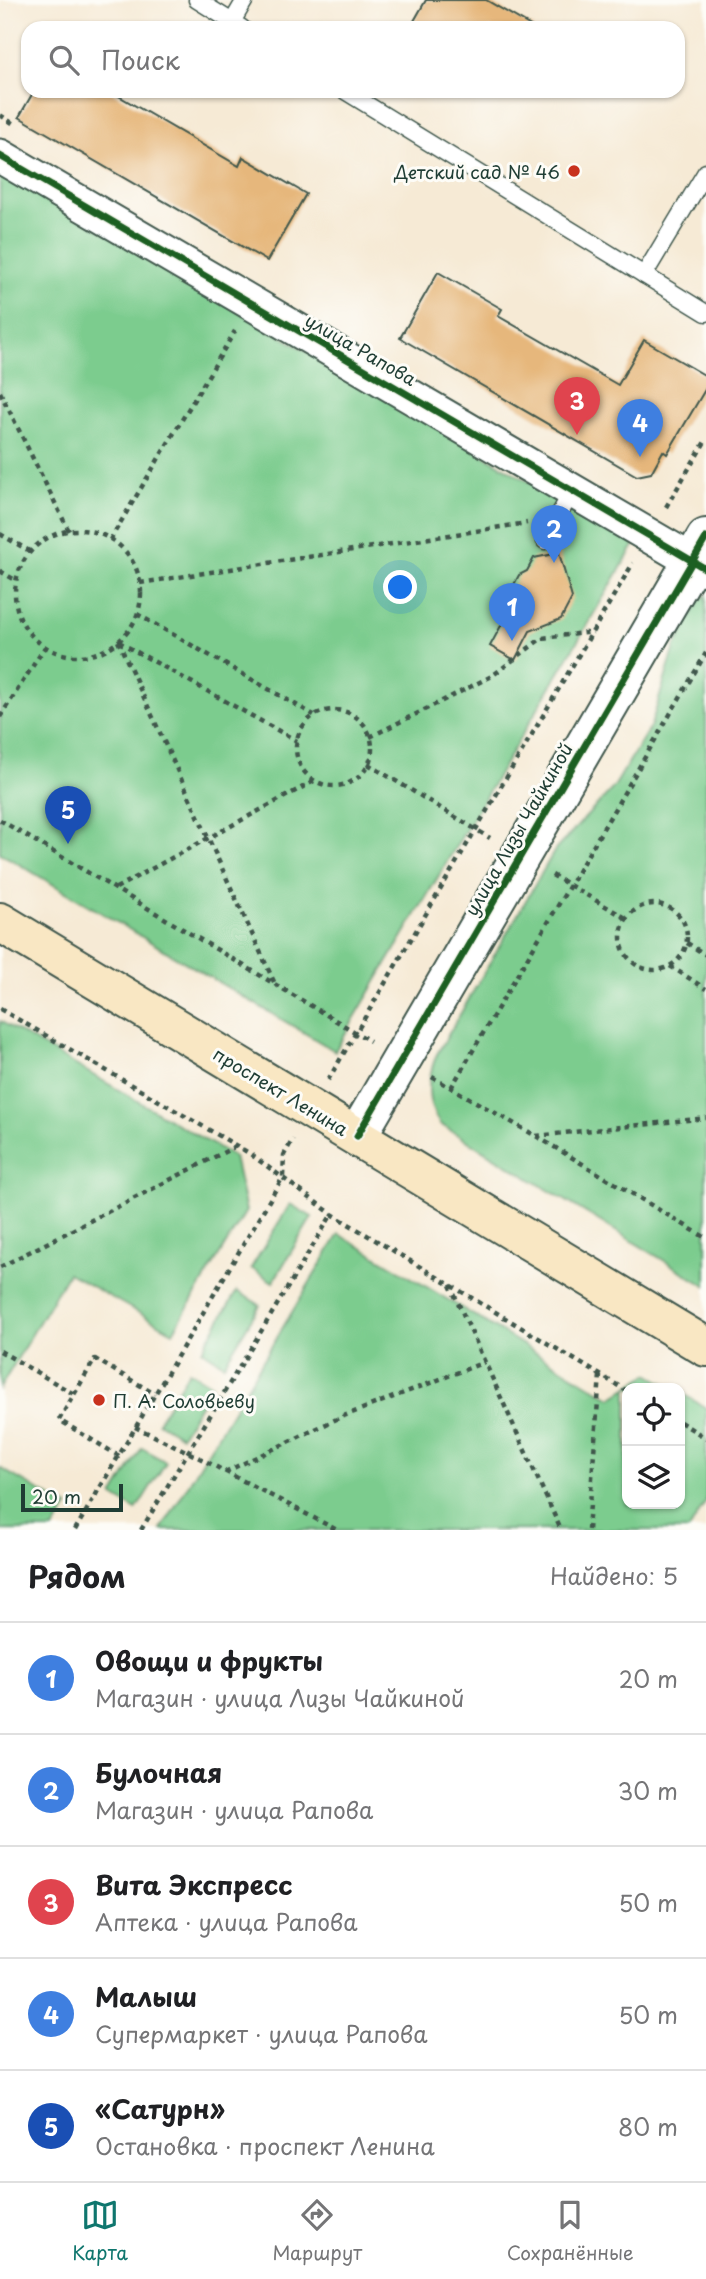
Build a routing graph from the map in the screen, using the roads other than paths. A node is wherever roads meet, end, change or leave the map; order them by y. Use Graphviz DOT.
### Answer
graph roads {
  1 [pos="197,0"];
  2 [pos="245,0"];
  3 [pos="231,21"];
  4 [pos="238,21"];
  5 [pos="356,98"];
  6 [pos="0,156"];
  7 [pos="706,172"];
  8 [pos="644,275"];
  9 [pos="706,313"];
  10 [pos="564,505"];
  11 [pos="545,541"];
  12 [pos="701,556"];
  13 [pos="0,922"];
  14 [pos="357,1136"];
  15 [pos="706,1347"];
  1 -- 3 [label="lane"];
  2 -- 4 [label="lane"];
  5 -- 8 [label="lane"];
  6 -- 10 [label="street, улица Рапова"];
  7 -- 8 [label="lane"];
  8 -- 9 [label="lane"];
  10 -- 11 [label="lane"];
  10 -- 12 [label="street, улица Рапова"];
  12 -- 14 [label="street, улица Лизы Чайкиной"];
  13 -- 14 [label="main road, проспект Ленина"];
  14 -- 15 [label="main road, проспект Ленина"];
}
